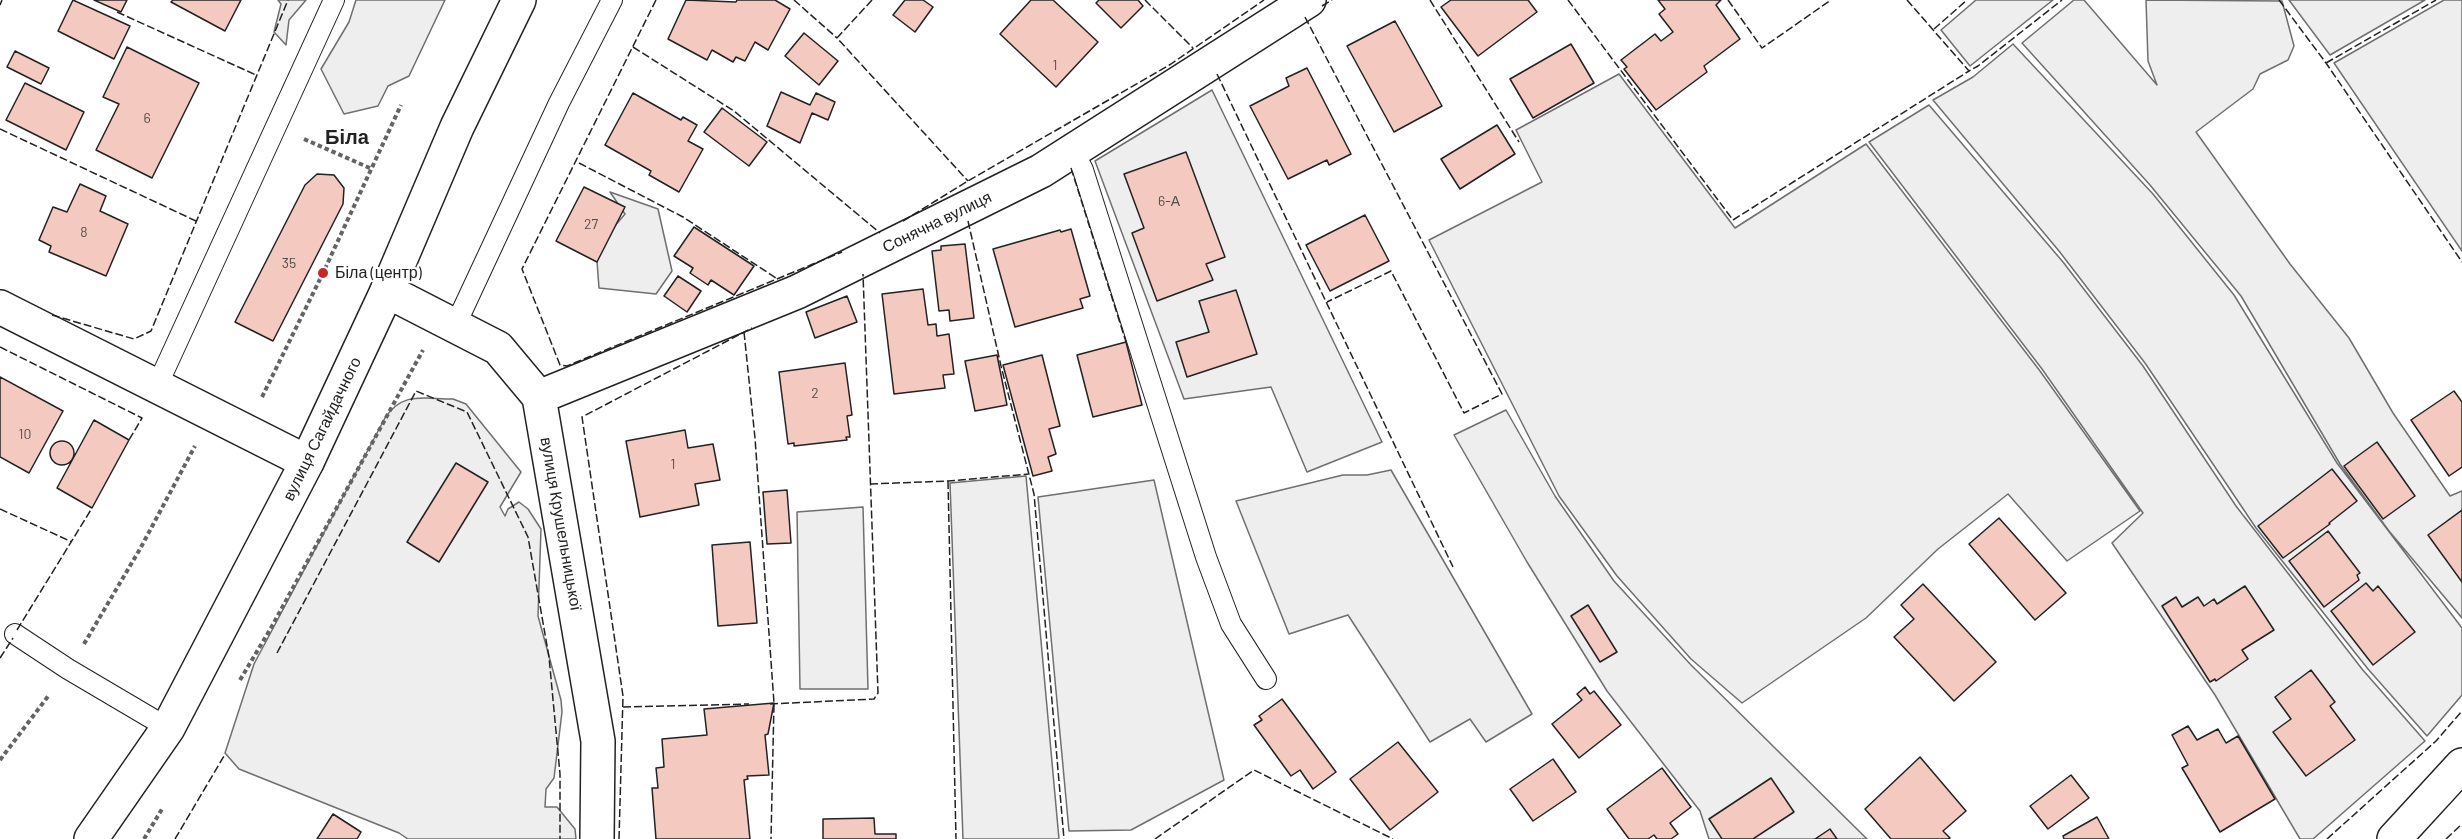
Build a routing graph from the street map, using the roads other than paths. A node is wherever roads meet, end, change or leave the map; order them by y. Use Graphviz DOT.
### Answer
graph roads {
  1 [pos="334,0"];
  2 [pos="519,0"];
  3 [pos="612,0"];
  4 [pos="1309,0"];
  5 [pos="1073,150"];
  6 [pos="387,291"];
  7 [pos="0,307"];
  8 [pos="448,322"];
  9 [pos="157,386"];
  10 [pos="539,397"];
  11 [pos="307,462"];
  12 [pos="15,634"];
  13 [pos="1266,679"];
  14 [pos="168,728"];
  15 [pos="2462,765"];
  16 [pos="91,839"];
  17 [pos="597,839"];
  18 [pos="2394,839"];
  1 -- 9 [label="lane"];
  2 -- 6 [label="street, вулиця Сагайдачного"];
  3 -- 8 [label="lane"];
  4 -- 5 [label="street, Сонячна вулиця"];
  5 -- 10 [label="street, Сонячна вулиця"];
  5 -- 13 [label="lane"];
  6 -- 8 [label="street"];
  6 -- 11 [label="street, вулиця Сагайдачного"];
  7 -- 9 [label="street"];
  8 -- 10 [label="street"];
  9 -- 11 [label="street"];
  10 -- 17 [label="street, вулиця Крушельницької"];
  11 -- 14 [label="street, вулиця Сагайдачного"];
  12 -- 14 [label="lane"];
  14 -- 16 [label="street, вулиця Сагайдачного"];
  15 -- 18 [label="street"];
}
